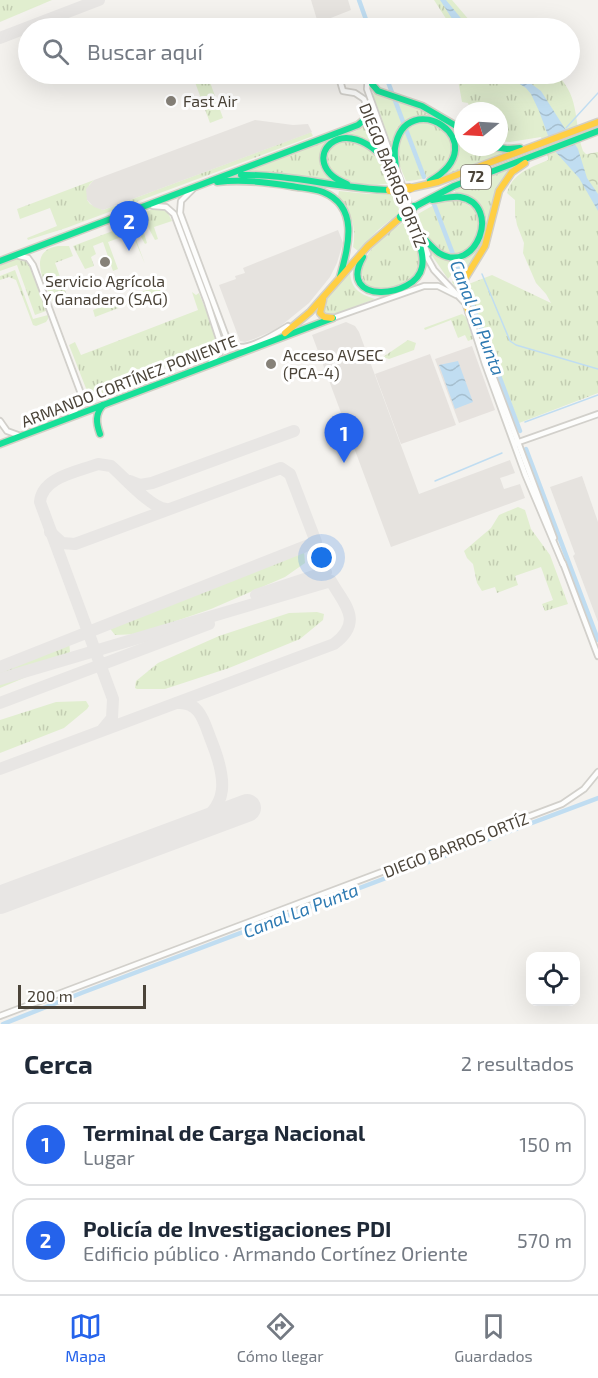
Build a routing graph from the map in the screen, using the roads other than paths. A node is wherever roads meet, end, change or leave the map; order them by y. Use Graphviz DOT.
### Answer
graph roads {
  1 [pos="341,84"];
  2 [pos="368,84"];
  3 [pos="373,84"];
  4 [pos="368,106"];
  5 [pos="598,122"];
  6 [pos="454,124"];
  7 [pos="595,133"];
  8 [pos="534,146"];
  9 [pos="508,149"];
  10 [pos="538,154"];
  11 [pos="394,169"];
  12 [pos="207,182"];
  13 [pos="197,186"];
  14 [pos="415,187"];
  15 [pos="365,190"];
  16 [pos="416,206"];
  17 [pos="133,211"];
  18 [pos="412,222"];
  19 [pos="420,233"];
  20 [pos="378,236"];
  21 [pos="11,257"];
  22 [pos="0,261"];
  23 [pos="340,277"];
  24 [pos="448,284"];
  25 [pos="324,296"];
  26 [pos="464,299"];
  27 [pos="469,313"];
  28 [pos="304,318"];
  29 [pos="333,318"];
  30 [pos="268,343"];
  31 [pos="207,365"];
  32 [pos="104,405"];
  33 [pos="598,414"];
  34 [pos="72,416"];
  35 [pos="0,421"];
  36 [pos="97,425"];
  37 [pos="100,434"];
  38 [pos="25,435"];
  39 [pos="516,442"];
  40 [pos="0,444"];
  41 [pos="598,656"];
  42 [pos="598,772"];
  43 [pos="0,1016"];
  1 -- 4 [label="street, DIEGO BARROS ORTÍZ"];
  2 -- 11 [label="street, DIEGO BARROS ORTÍZ"];
  3 -- 6 [label="main road"];
  4 -- 11 [label="street, DIEGO BARROS ORTÍZ"];
  4 -- 12 [label="main road"];
  5 -- 8 [label="main road, 72"];
  7 -- 10 [label="main road, 72"];
  8 -- 9 [label="main road"];
  8 -- 14 [label="main road, 72"];
  10 -- 16 [label="main road, 72"];
  10 -- 26 [label="main road"];
  11 -- 14 [label="main road"];
  11 -- 15 [label="main road"];
  11 -- 18 [label="street, DIEGO BARROS ORTÍZ"];
  11 -- 19 [label="street, DIEGO BARROS ORTÍZ"];
  12 -- 13 [label="main road"];
  12 -- 15 [label="main road, 72"];
  13 -- 17 [label="main road"];
  13 -- 23 [label="main road"];
  13 -- 28 [label="street"];
  14 -- 15 [label="main road, 72, bridge"];
  16 -- 19 [label="main road"];
  16 -- 20 [label="main road, 72, bridge"];
  17 -- 21 [label="main road"];
  17 -- 31 [label="street"];
  18 -- 20 [label="main road"];
  18 -- 24 [label="street, DIEGO BARROS ORTÍZ"];
  19 -- 24 [label="street, DIEGO BARROS ORTÍZ"];
  20 -- 23 [label="main road, 72"];
  21 -- 22 [label="main road"];
  21 -- 34 [label="street"];
  23 -- 25 [label="main road, 72"];
  24 -- 26 [label="street, DIEGO BARROS ORTÍZ"];
  25 -- 28 [label="main road, 72"];
  25 -- 29 [label="main road"];
  26 -- 27 [label="main road"];
  26 -- 29 [label="street"];
  27 -- 39 [label="street"];
  28 -- 30 [label="main road, 72"];
  29 -- 30 [label="main road"];
  30 -- 31 [label="main road, ARMANDO CORTÍNEZ PONIENTE"];
  31 -- 32 [label="main road, ARMANDO CORTÍNEZ PONIENTE"];
  32 -- 34 [label="main road, ARMANDO CORTÍNEZ PONIENTE"];
  32 -- 36 [label="main road"];
  33 -- 39 [label="street"];
  34 -- 36 [label="main road"];
  34 -- 38 [label="main road, ARMANDO CORTÍNEZ PONIENTE"];
  35 -- 38 [label="street"];
  36 -- 37 [label="main road"];
  38 -- 40 [label="main road, ARMANDO CORTÍNEZ PONIENTE"];
  39 -- 41 [label="street"];
  42 -- 43 [label="street, DIEGO BARROS ORTÍZ"];
}
